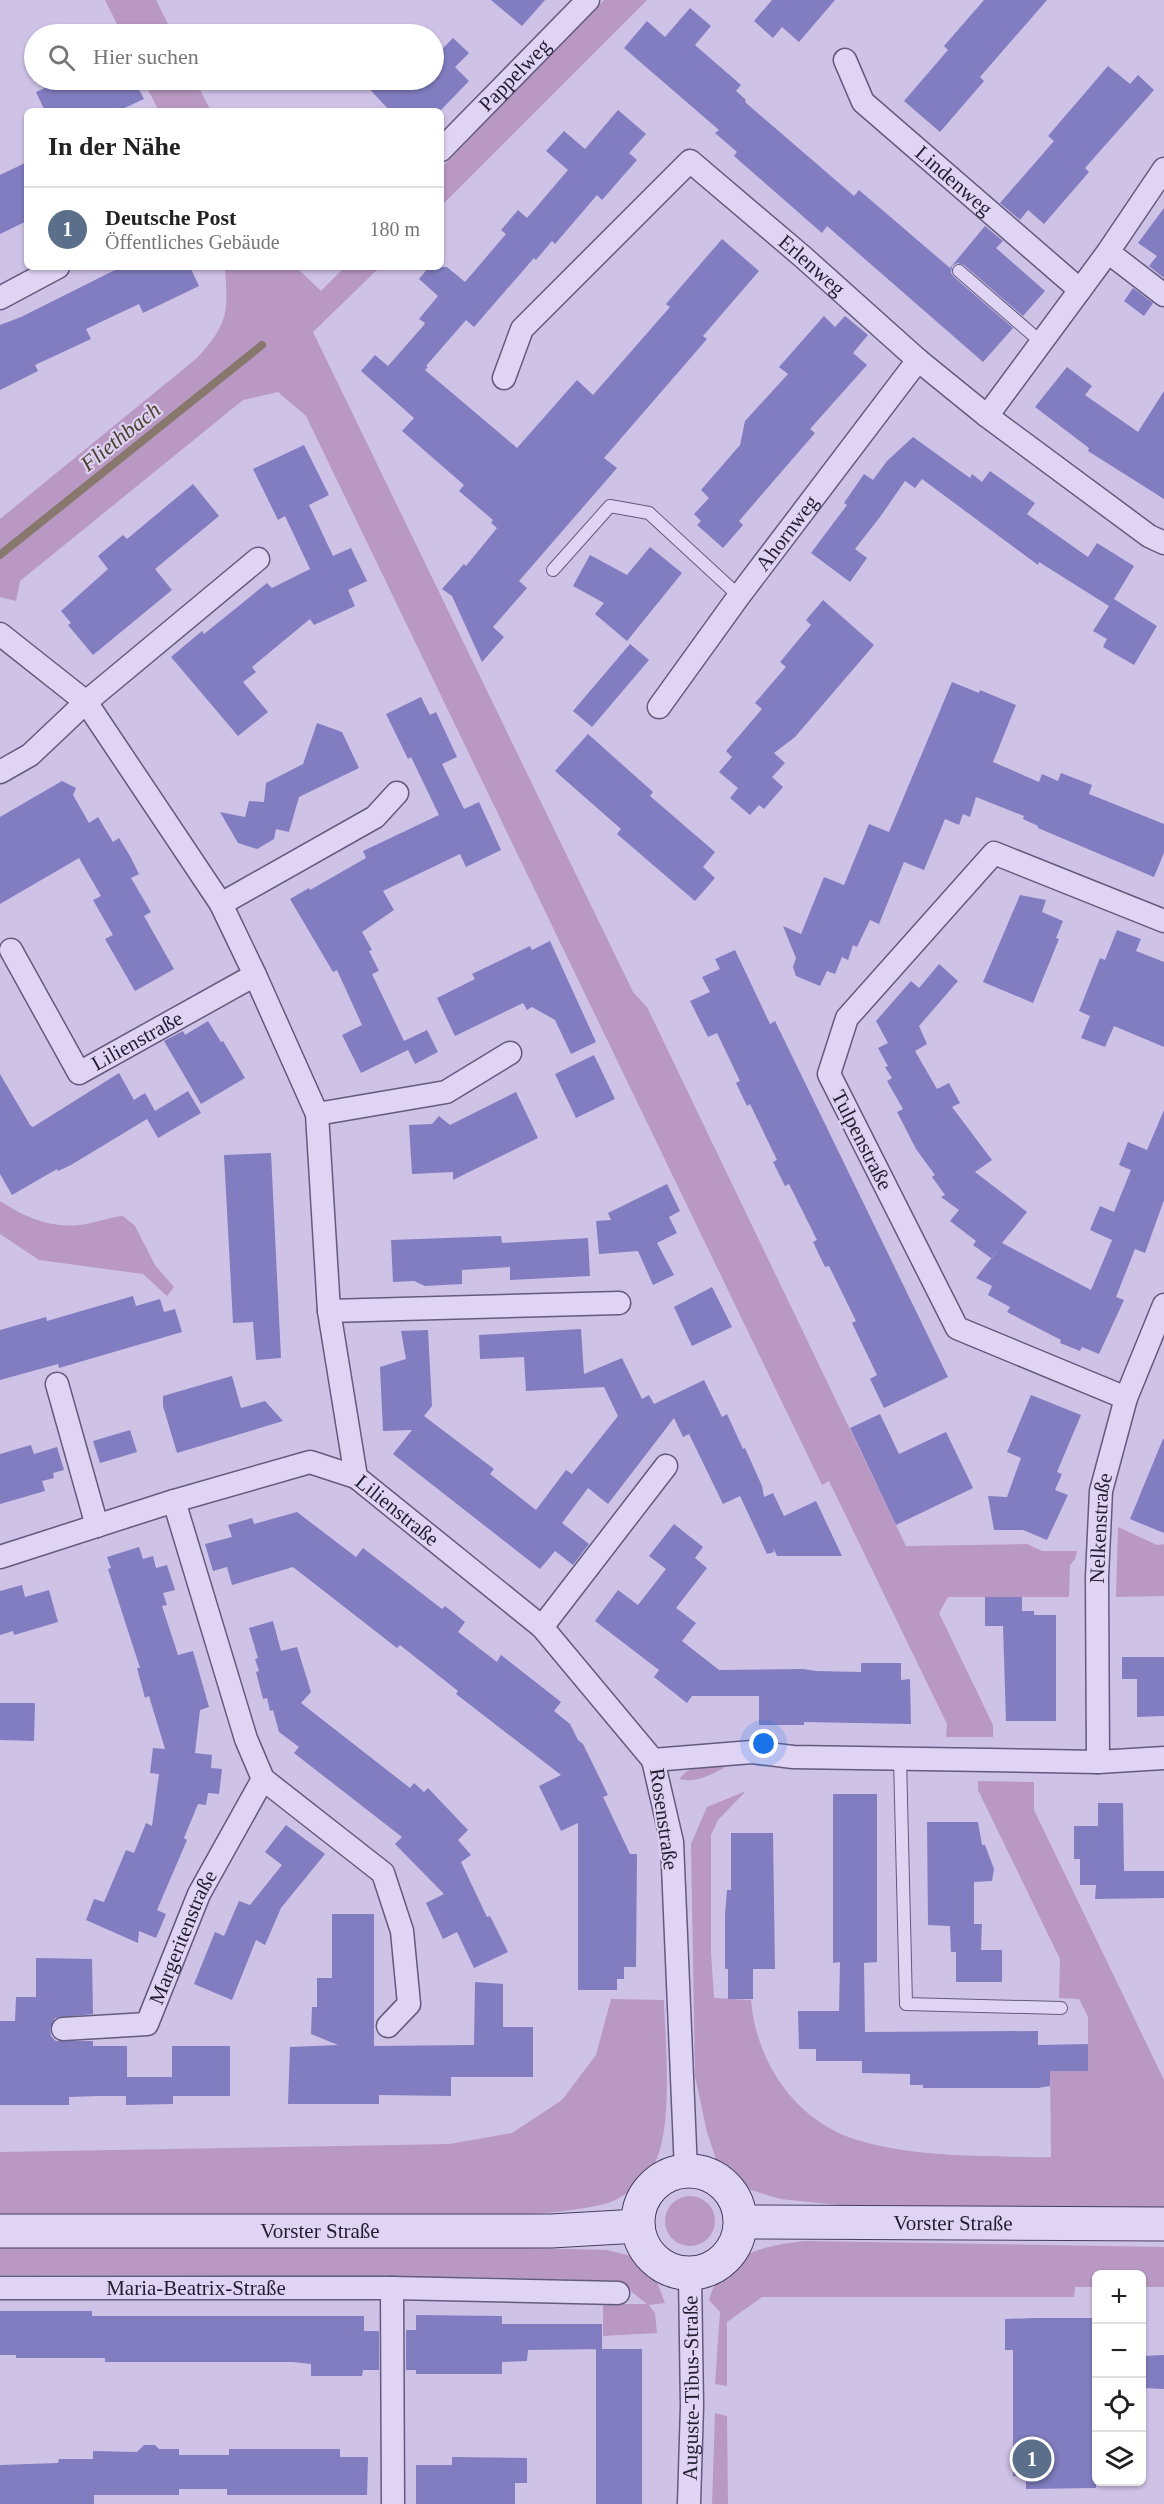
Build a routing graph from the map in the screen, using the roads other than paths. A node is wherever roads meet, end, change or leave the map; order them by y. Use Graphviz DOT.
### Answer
graph roads {
  1 [pos="588,0"];
  2 [pos="845,60"];
  3 [pos="444,147"];
  4 [pos="1164,169"];
  5 [pos="1108,252"];
  6 [pos="52,270"];
  7 [pos="959,271"];
  8 [pos="1080,290"];
  9 [pos="1164,295"];
  10 [pos="0,298"];
  11 [pos="1041,342"];
  12 [pos="918,360"];
  13 [pos="504,378"];
  14 [pos="987,416"];
  15 [pos="1164,543"];
  16 [pos="258,560"];
  17 [pos="553,570"];
  18 [pos="739,596"];
  19 [pos="0,634"];
  20 [pos="86,702"];
  21 [pos="659,707"];
  22 [pos="0,772"];
  23 [pos="397,793"];
  24 [pos="221,904"];
  25 [pos="1164,921"];
  26 [pos="10,950"];
  27 [pos="255,975"];
  28 [pos="510,1053"];
  29 [pos="317,1114"];
  30 [pos="619,1303"];
  31 [pos="1164,1305"];
  32 [pos="329,1311"];
  33 [pos="57,1384"];
  34 [pos="1126,1398"];
  35 [pos="666,1466"];
  36 [pos="356,1477"];
  37 [pos="174,1501"];
  38 [pos="97,1526"];
  39 [pos="0,1557"];
  40 [pos="542,1627"];
  41 [pos="900,1758"];
  42 [pos="1164,1758"];
  43 [pos="653,1760"];
  44 [pos="1098,1762"];
  45 [pos="263,1779"];
  46 [pos="1061,2008"];
  47 [pos="388,2026"];
  48 [pos="63,2029"];
  49 [pos="686,2171"];
  50 [pos="741,2222"];
  51 [pos="1164,2224"];
  52 [pos="638,2226"];
  53 [pos="0,2231"];
  54 [pos="690,2274"];
  55 [pos="0,2288"];
  56 [pos="392,2288"];
  57 [pos="618,2293"];
  58 [pos="393,2504"];
  59 [pos="689,2504"];
  1 -- 3 [label="street, Pappelweg"];
  2 -- 8 [label="street, Lindenweg"];
  4 -- 5 [label="street"];
  5 -- 8 [label="street"];
  5 -- 9 [label="street"];
  6 -- 10 [label="street"];
  7 -- 11 [label="lane"];
  8 -- 11 [label="street"];
  11 -- 14 [label="street"];
  12 -- 13 [label="street, Erlenweg"];
  12 -- 14 [label="street, Erlenweg"];
  12 -- 18 [label="street, Ahornweg"];
  14 -- 15 [label="street, Erlenweg"];
  16 -- 20 [label="street"];
  17 -- 18 [label="lane"];
  18 -- 21 [label="street, Ahornweg"];
  19 -- 20 [label="street, Lilienstraße"];
  20 -- 22 [label="street"];
  20 -- 24 [label="street, Lilienstraße"];
  23 -- 24 [label="street"];
  24 -- 27 [label="street, Lilienstraße"];
  25 -- 34 [label="street, Tulpenstraße"];
  26 -- 27 [label="street, Lilienstraße"];
  27 -- 29 [label="street, Lilienstraße"];
  28 -- 29 [label="street"];
  29 -- 32 [label="street, Lilienstraße"];
  30 -- 32 [label="street"];
  31 -- 34 [label="street, Nelkenstraße"];
  32 -- 36 [label="street, Lilienstraße"];
  33 -- 38 [label="street"];
  34 -- 44 [label="street, Nelkenstraße"];
  35 -- 40 [label="street"];
  36 -- 37 [label="street"];
  36 -- 40 [label="street, Lilienstraße"];
  37 -- 38 [label="street"];
  37 -- 45 [label="street"];
  38 -- 39 [label="street"];
  40 -- 43 [label="street, Lilienstraße"];
  41 -- 43 [label="street, Rosenstraße"];
  41 -- 44 [label="street, Rosenstraße"];
  41 -- 46 [label="lane"];
  42 -- 44 [label="street, Rosenstraße"];
  43 -- 49 [label="street, Rosenstraße"];
  45 -- 47 [label="street"];
  45 -- 48 [label="street, Margeritenstraße"];
  49 -- 50 [label="main road"];
  49 -- 52 [label="main road"];
  50 -- 51 [label="main road, Vorster Straße"];
  50 -- 54 [label="main road"];
  52 -- 53 [label="main road, Vorster Straße"];
  52 -- 54 [label="main road"];
  54 -- 59 [label="street, Auguste-Tibus-Straße"];
  55 -- 56 [label="street, Maria-Beatrix-Straße"];
  56 -- 57 [label="street, Maria-Beatrix-Straße"];
  56 -- 58 [label="street"];
}
